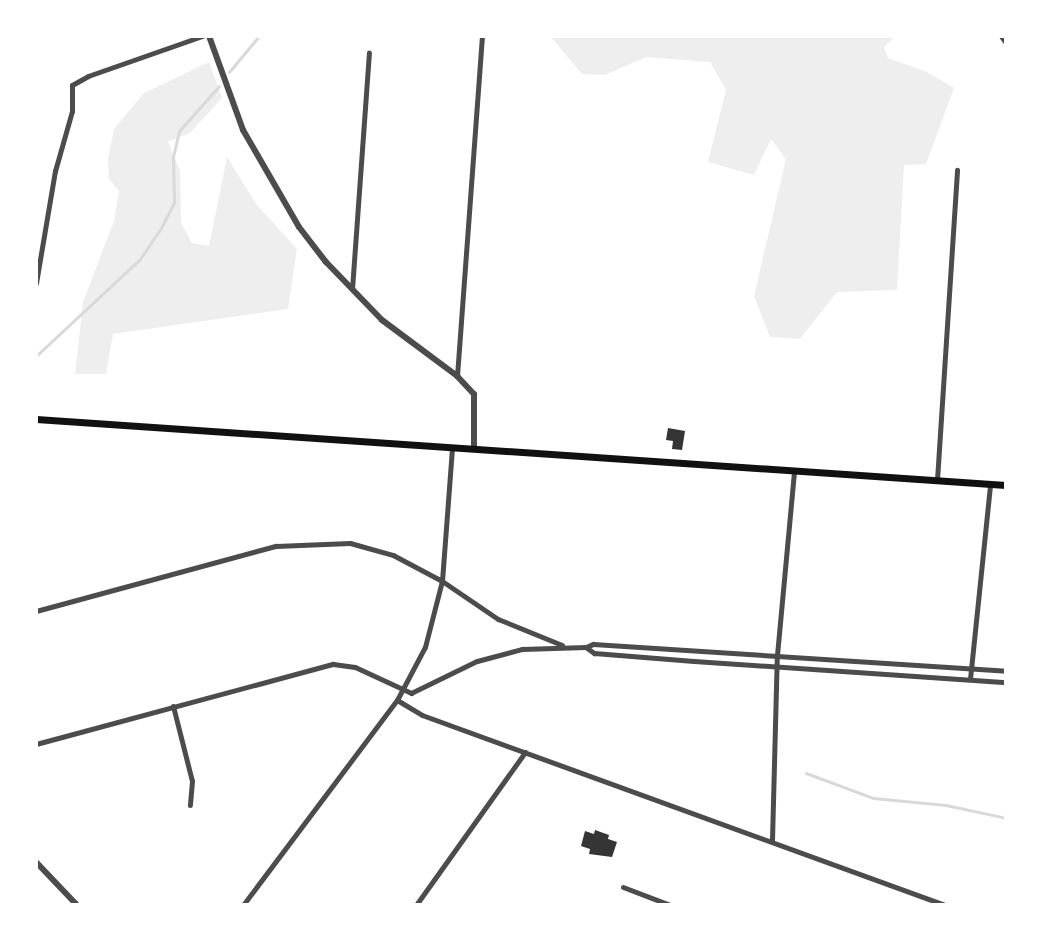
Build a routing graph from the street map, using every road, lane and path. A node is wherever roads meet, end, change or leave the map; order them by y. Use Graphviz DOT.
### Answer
graph roads {
  1 [pos="202,36"];
  2 [pos="209,36"];
  3 [pos="482,36"];
  4 [pos="1001,36"];
  5 [pos="1006,43"];
  6 [pos="369,53"];
  7 [pos="957,170"];
  8 [pos="36,283"];
  9 [pos="352,290"];
  10 [pos="457,376"];
  11 [pos="36,419"];
  12 [pos="452,447"];
  13 [pos="474,448"];
  14 [pos="794,470"];
  15 [pos="937,480"];
  16 [pos="990,484"];
  17 [pos="1006,485"];
  18 [pos="442,581"];
  19 [pos="36,611"];
  20 [pos="567,646"];
  21 [pos="586,647"];
  22 [pos="777,655"];
  23 [pos="777,666"];
  24 [pos="971,669"];
  25 [pos="1006,671"];
  26 [pos="970,679"];
  27 [pos="1006,682"];
  28 [pos="404,690"];
  29 [pos="397,700"];
  30 [pos="173,706"];
  31 [pos="36,744"];
  32 [pos="525,752"];
  33 [pos="190,805"];
  34 [pos="772,841"];
  35 [pos="36,862"];
  36 [pos="623,887"];
  37 [pos="77,905"];
  38 [pos="243,905"];
  39 [pos="416,905"];
  40 [pos="670,905"];
  41 [pos="945,905"];
  1 -- 8 [label="street"];
  2 -- 9 [label="street"];
  3 -- 10 [label="street"];
  4 -- 5 [label="street"];
  6 -- 9 [label="street"];
  7 -- 15 [label="street"];
  9 -- 10 [label="street"];
  10 -- 13 [label="street"];
  11 -- 12 [label="main road"];
  12 -- 13 [label="main road"];
  12 -- 18 [label="street"];
  13 -- 14 [label="main road"];
  14 -- 15 [label="main road"];
  14 -- 22 [label="street"];
  15 -- 16 [label="main road"];
  16 -- 17 [label="main road"];
  16 -- 24 [label="street"];
  18 -- 19 [label="street"];
  18 -- 20 [label="street"];
  18 -- 28 [label="street"];
  20 -- 21 [label="street"];
  20 -- 28 [label="street"];
  21 -- 22 [label="street"];
  21 -- 23 [label="street"];
  22 -- 23 [label="street"];
  22 -- 24 [label="street"];
  23 -- 26 [label="street"];
  23 -- 34 [label="street"];
  24 -- 25 [label="street"];
  24 -- 26 [label="street"];
  26 -- 27 [label="street"];
  28 -- 29 [label="street"];
  28 -- 30 [label="street"];
  29 -- 32 [label="street"];
  29 -- 38 [label="street"];
  30 -- 31 [label="street"];
  30 -- 33 [label="street"];
  32 -- 34 [label="street"];
  32 -- 39 [label="street"];
  34 -- 41 [label="street"];
  35 -- 37 [label="street"];
  36 -- 40 [label="street"];
}
